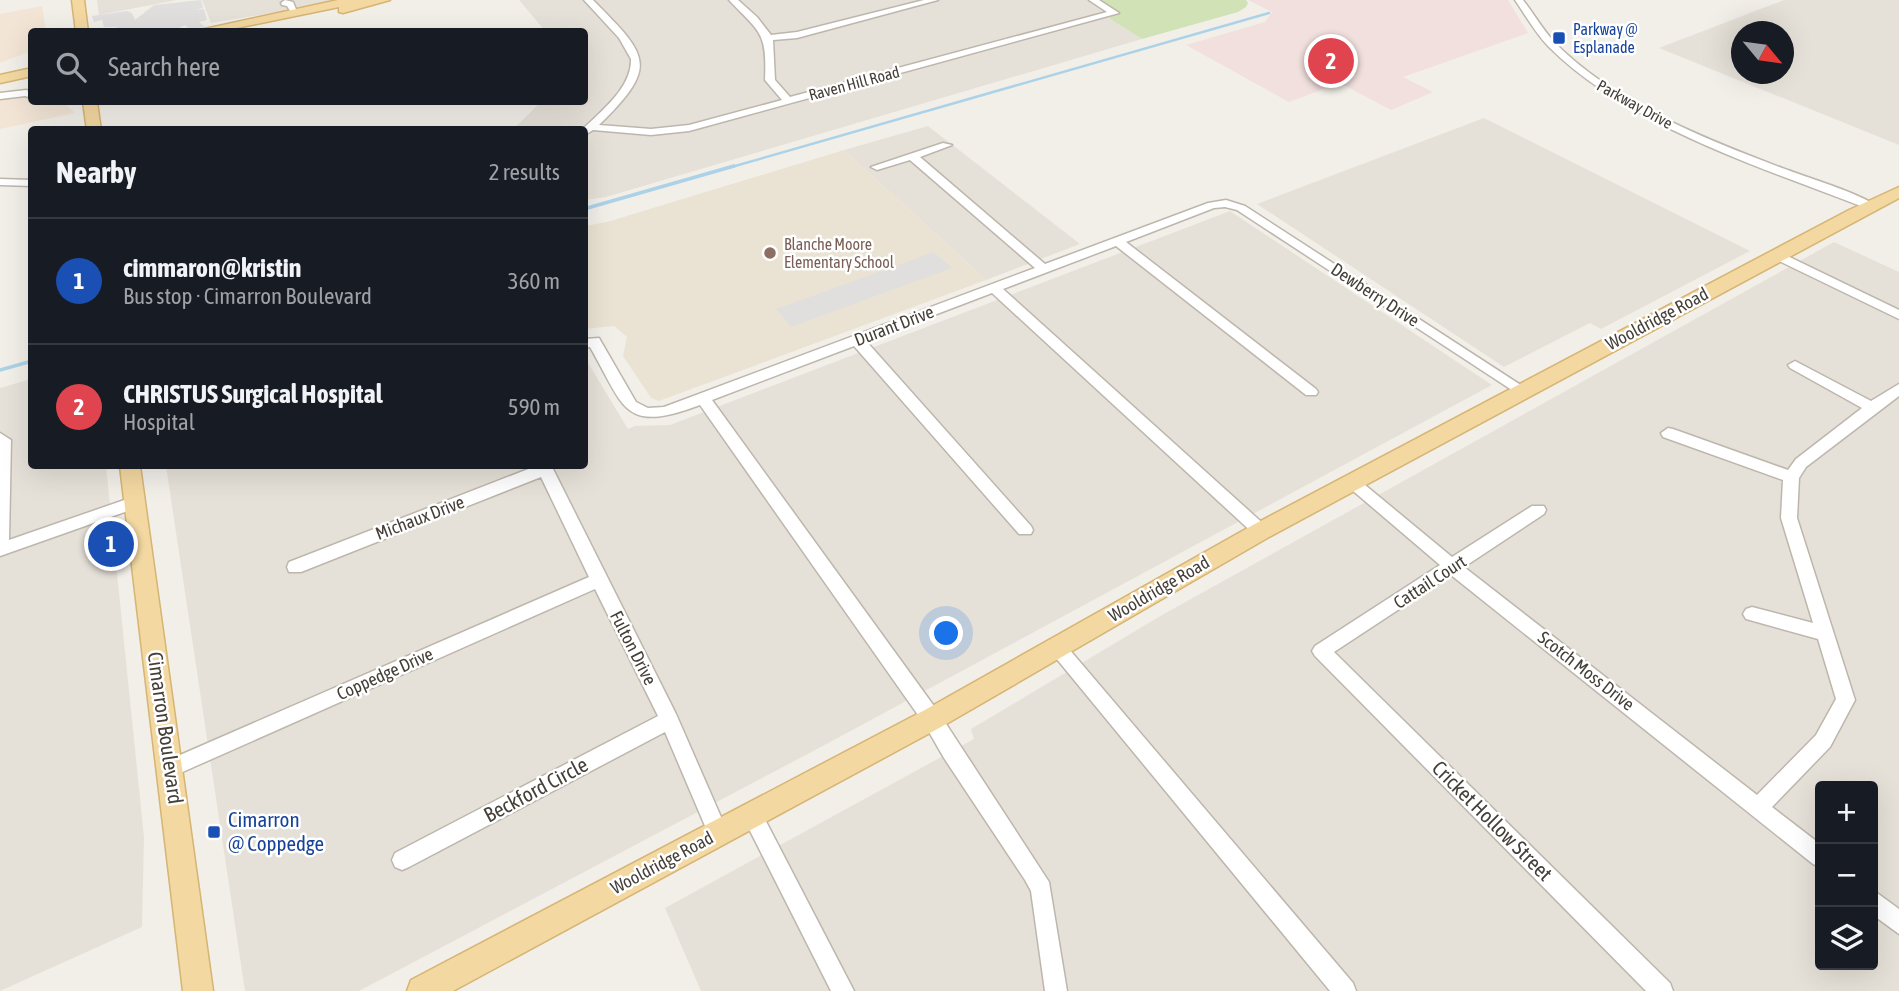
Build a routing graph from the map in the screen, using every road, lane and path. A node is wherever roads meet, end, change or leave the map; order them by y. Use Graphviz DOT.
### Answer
graph roads {
  1 [pos="78,0"];
  2 [pos="355,0"];
  3 [pos="384,0"];
  4 [pos="589,0"];
  5 [pos="733,0"];
  6 [pos="877,0"];
  7 [pos="934,0"];
  8 [pos="1093,0"];
  9 [pos="1519,0"];
  10 [pos="1533,0"];
  11 [pos="285,3"];
  12 [pos="892,10"];
  13 [pos="295,12"];
  14 [pos="1536,20"];
  15 [pos="82,28"];
  16 [pos="217,28"];
  17 [pos="250,28"];
  18 [pos="770,38"];
  19 [pos="28,66"];
  20 [pos="0,72"];
  21 [pos="28,73"];
  22 [pos="0,79"];
  23 [pos="28,94"];
  24 [pos="0,96"];
  25 [pos="788,101"];
  26 [pos="90,105"];
  27 [pos="93,126"];
  28 [pos="588,129"];
  29 [pos="588,130"];
  30 [pos="947,145"];
  31 [pos="912,156"];
  32 [pos="877,167"];
  33 [pos="0,182"];
  34 [pos="28,183"];
  35 [pos="1899,192"];
  36 [pos="1226,203"];
  37 [pos="1862,209"];
  38 [pos="1117,241"];
  39 [pos="1777,255"];
  40 [pos="1044,269"];
  41 [pos="994,288"];
  42 [pos="1899,315"];
  43 [pos="857,340"];
  44 [pos="589,342"];
  45 [pos="1794,365"];
  46 [pos="1899,389"];
  47 [pos="1523,391"];
  48 [pos="1311,392"];
  49 [pos="702,397"];
  50 [pos="1872,407"];
  51 [pos="1668,433"];
  52 [pos="0,438"];
  53 [pos="130,469"];
  54 [pos="539,469"];
  55 [pos="545,469"];
  56 [pos="1791,477"];
  57 [pos="1353,484"];
  58 [pos="133,503"];
  59 [pos="1538,510"];
  60 [pos="1025,530"];
  61 [pos="1261,531"];
  62 [pos="0,550"];
  63 [pos="295,567"];
  64 [pos="1454,568"];
  65 [pos="599,580"];
  66 [pos="1752,614"];
  67 [pos="1826,634"];
  68 [pos="1057,647"];
  69 [pos="1321,651"];
  70 [pos="932,719"];
  71 [pos="669,720"];
  72 [pos="171,768"];
  73 [pos="1759,806"];
  74 [pos="752,815"];
  75 [pos="718,833"];
  76 [pos="1815,853"];
  77 [pos="402,860"];
  78 [pos="1878,905"];
  79 [pos="1899,923"];
  80 [pos="198,991"];
  81 [pos="422,991"];
  82 [pos="842,991"];
  83 [pos="1056,991"];
  84 [pos="1345,991"];
  85 [pos="1662,991"];
  1 -- 15 [label="main road"];
  2 -- 13 [label="main road"];
  3 -- 17 [label="main road"];
  4 -- 28 [label="street"];
  5 -- 18 [label="street"];
  6 -- 12 [label="street"];
  7 -- 12 [label="street"];
  8 -- 25 [label="street, Raven Hill Road"];
  9 -- 14 [label="street, Parkway Drive"];
  10 -- 14 [label="street, Parkway Drive"];
  11 -- 13 [label="street"];
  12 -- 18 [label="street"];
  13 -- 16 [label="main road"];
  14 -- 37 [label="street, Parkway Drive"];
  18 -- 25 [label="street"];
  19 -- 20 [label="main road"];
  21 -- 22 [label="main road"];
  23 -- 24 [label="street"];
  25 -- 29 [label="street, Raven Hill Road"];
  26 -- 27 [label="main road"];
  30 -- 31 [label="street"];
  31 -- 32 [label="street"];
  31 -- 40 [label="street"];
  33 -- 34 [label="street"];
  35 -- 37 [label="main road, Wooldridge Road"];
  36 -- 38 [label="street, Durant Drive"];
  36 -- 47 [label="street, Dewberry Drive"];
  37 -- 39 [label="main road, Wooldridge Road"];
  38 -- 40 [label="street, Durant Drive"];
  38 -- 48 [label="street"];
  39 -- 42 [label="street"];
  39 -- 47 [label="main road, Wooldridge Road"];
  40 -- 41 [label="street, Durant Drive"];
  41 -- 43 [label="street, Durant Drive"];
  41 -- 61 [label="street"];
  43 -- 49 [label="street, Durant Drive"];
  43 -- 60 [label="street"];
  44 -- 49 [label="street, Durant Drive"];
  45 -- 50 [label="street"];
  46 -- 50 [label="street"];
  47 -- 57 [label="main road, Wooldridge Road"];
  49 -- 70 [label="street"];
  50 -- 56 [label="street"];
  51 -- 56 [label="street"];
  52 -- 62 [label="street"];
  53 -- 58 [label="main road, Cimarron Boulevard"];
  54 -- 63 [label="street, Michaux Drive"];
  55 -- 65 [label="street, Fulton Drive"];
  56 -- 67 [label="street"];
  57 -- 61 [label="main road, Wooldridge Road"];
  57 -- 64 [label="street, Scotch Moss Drive"];
  58 -- 62 [label="street"];
  58 -- 72 [label="main road, Cimarron Boulevard"];
  59 -- 64 [label="street, Cattail Court"];
  61 -- 68 [label="main road, Wooldridge Road"];
  64 -- 69 [label="street, Cattail Court"];
  64 -- 73 [label="street, Scotch Moss Drive"];
  65 -- 71 [label="street, Fulton Drive"];
  65 -- 72 [label="street, Coppedge Drive"];
  66 -- 67 [label="street"];
  67 -- 73 [label="street"];
  68 -- 70 [label="main road, Wooldridge Road"];
  68 -- 84 [label="street"];
  69 -- 85 [label="street, Cricket Hollow Street"];
  70 -- 74 [label="main road, Wooldridge Road"];
  70 -- 83 [label="street"];
  71 -- 75 [label="street, Fulton Drive"];
  71 -- 77 [label="street, Beckford Circle"];
  72 -- 80 [label="main road, Cimarron Boulevard"];
  73 -- 76 [label="street, Scotch Moss Drive"];
  74 -- 75 [label="main road, Wooldridge Road"];
  74 -- 82 [label="street"];
  75 -- 81 [label="main road, Wooldridge Road"];
  78 -- 79 [label="street"];
}
